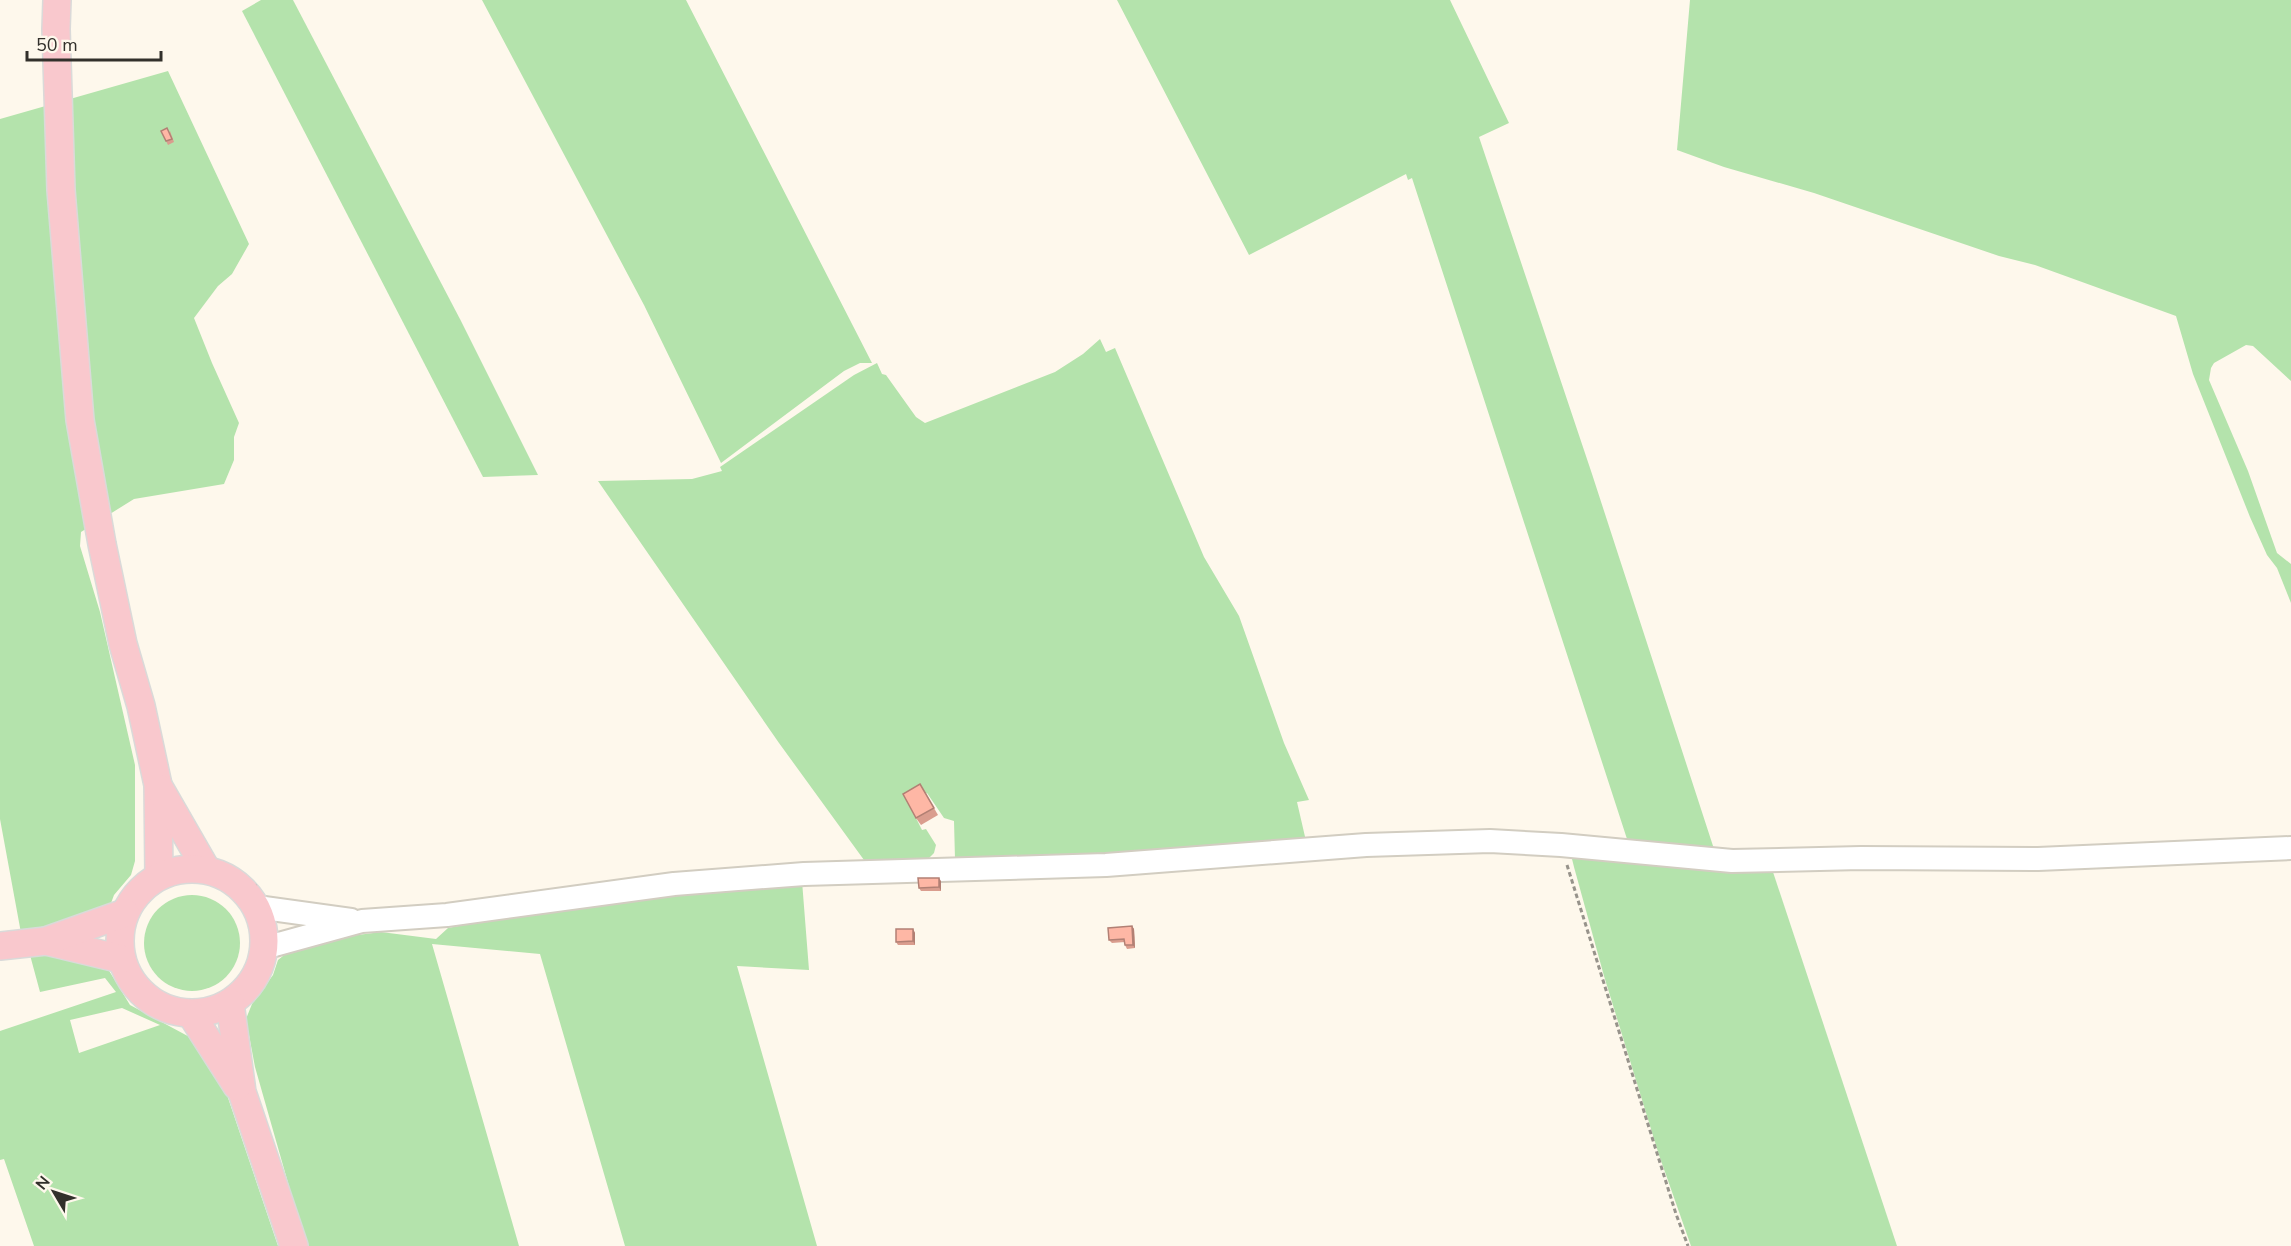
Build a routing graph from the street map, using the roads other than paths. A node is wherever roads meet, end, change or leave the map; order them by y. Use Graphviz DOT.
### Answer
graph roads {
  1 [pos="57,0"];
  2 [pos="158,785"];
  3 [pos="2291,848"];
  4 [pos="216,867"];
  5 [pos="159,876"];
  6 [pos="260,900"];
  7 [pos="125,913"];
  8 [pos="362,921"];
  9 [pos="46,941"];
  10 [pos="0,946"];
  11 [pos="264,948"];
  12 [pos="122,959"];
  13 [pos="230,1003"];
  14 [pos="190,1014"];
  15 [pos="242,1092"];
  16 [pos="294,1246"];
  1 -- 2 [label="main road"];
  2 -- 4 [label="main road"];
  2 -- 5 [label="main road"];
  3 -- 8 [label="street"];
  4 -- 5 [label="main road"];
  4 -- 6 [label="main road"];
  5 -- 7 [label="main road"];
  6 -- 8 [label="street"];
  6 -- 11 [label="main road"];
  7 -- 9 [label="main road"];
  7 -- 12 [label="main road"];
  8 -- 11 [label="street"];
  9 -- 10 [label="main road"];
  9 -- 12 [label="main road"];
  11 -- 13 [label="main road"];
  12 -- 14 [label="main road"];
  13 -- 14 [label="main road"];
  13 -- 15 [label="main road"];
  14 -- 15 [label="main road"];
  15 -- 16 [label="main road"];
}
